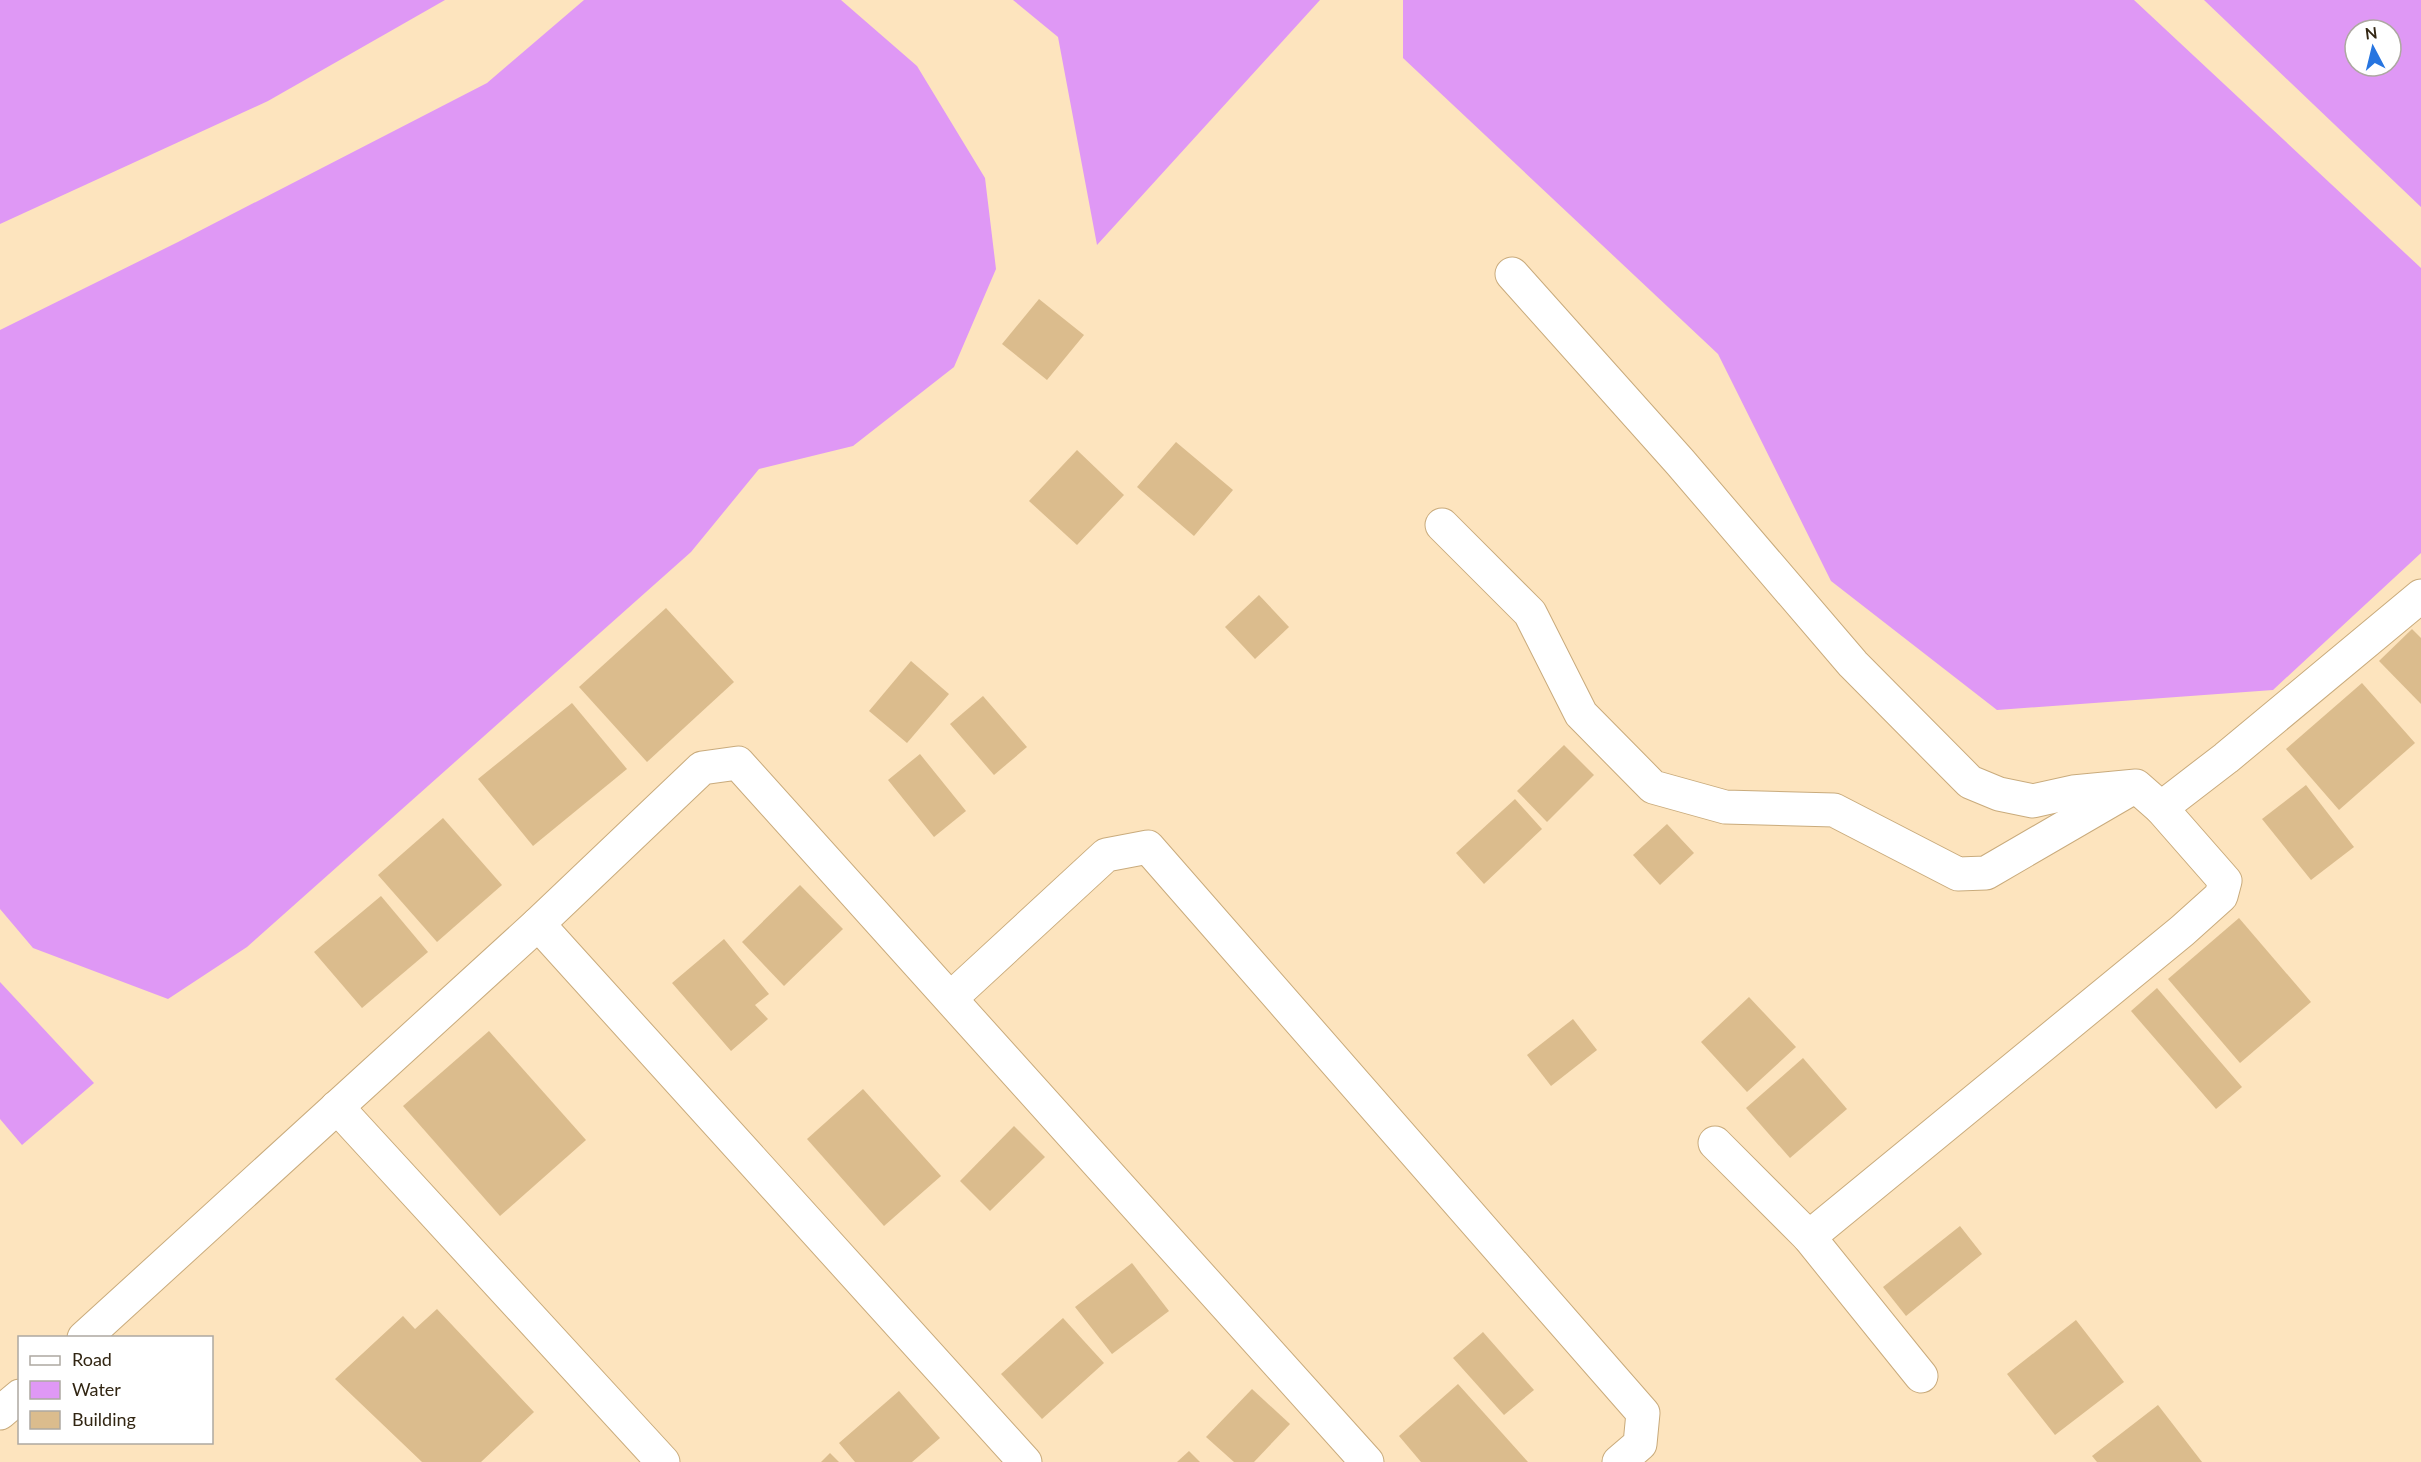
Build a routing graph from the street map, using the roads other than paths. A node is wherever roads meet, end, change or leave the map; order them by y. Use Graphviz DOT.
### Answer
graph roads {
  1 [pos="1512,274"];
  2 [pos="1442,525"];
  3 [pos="2421,596"];
  4 [pos="2136,786"];
  5 [pos="2161,808"];
  6 [pos="538,924"];
  7 [pos="951,998"];
  8 [pos="337,1107"];
  9 [pos="1715,1143"];
  10 [pos="1809,1237"];
  11 [pos="86,1336"];
  12 [pos="1921,1376"];
  13 [pos="18,1398"];
  14 [pos="0,1413"];
  15 [pos="663,1462"];
  16 [pos="1025,1462"];
  17 [pos="1367,1462"];
  18 [pos="1619,1462"];
  1 -- 4 [label="street"];
  2 -- 4 [label="street"];
  3 -- 5 [label="street"];
  4 -- 5 [label="street"];
  5 -- 10 [label="street"];
  6 -- 7 [label="street"];
  6 -- 8 [label="street"];
  6 -- 16 [label="street"];
  7 -- 17 [label="street"];
  7 -- 18 [label="street"];
  8 -- 11 [label="street"];
  8 -- 15 [label="street"];
  9 -- 10 [label="street"];
  10 -- 12 [label="street"];
  13 -- 14 [label="street"];
}
